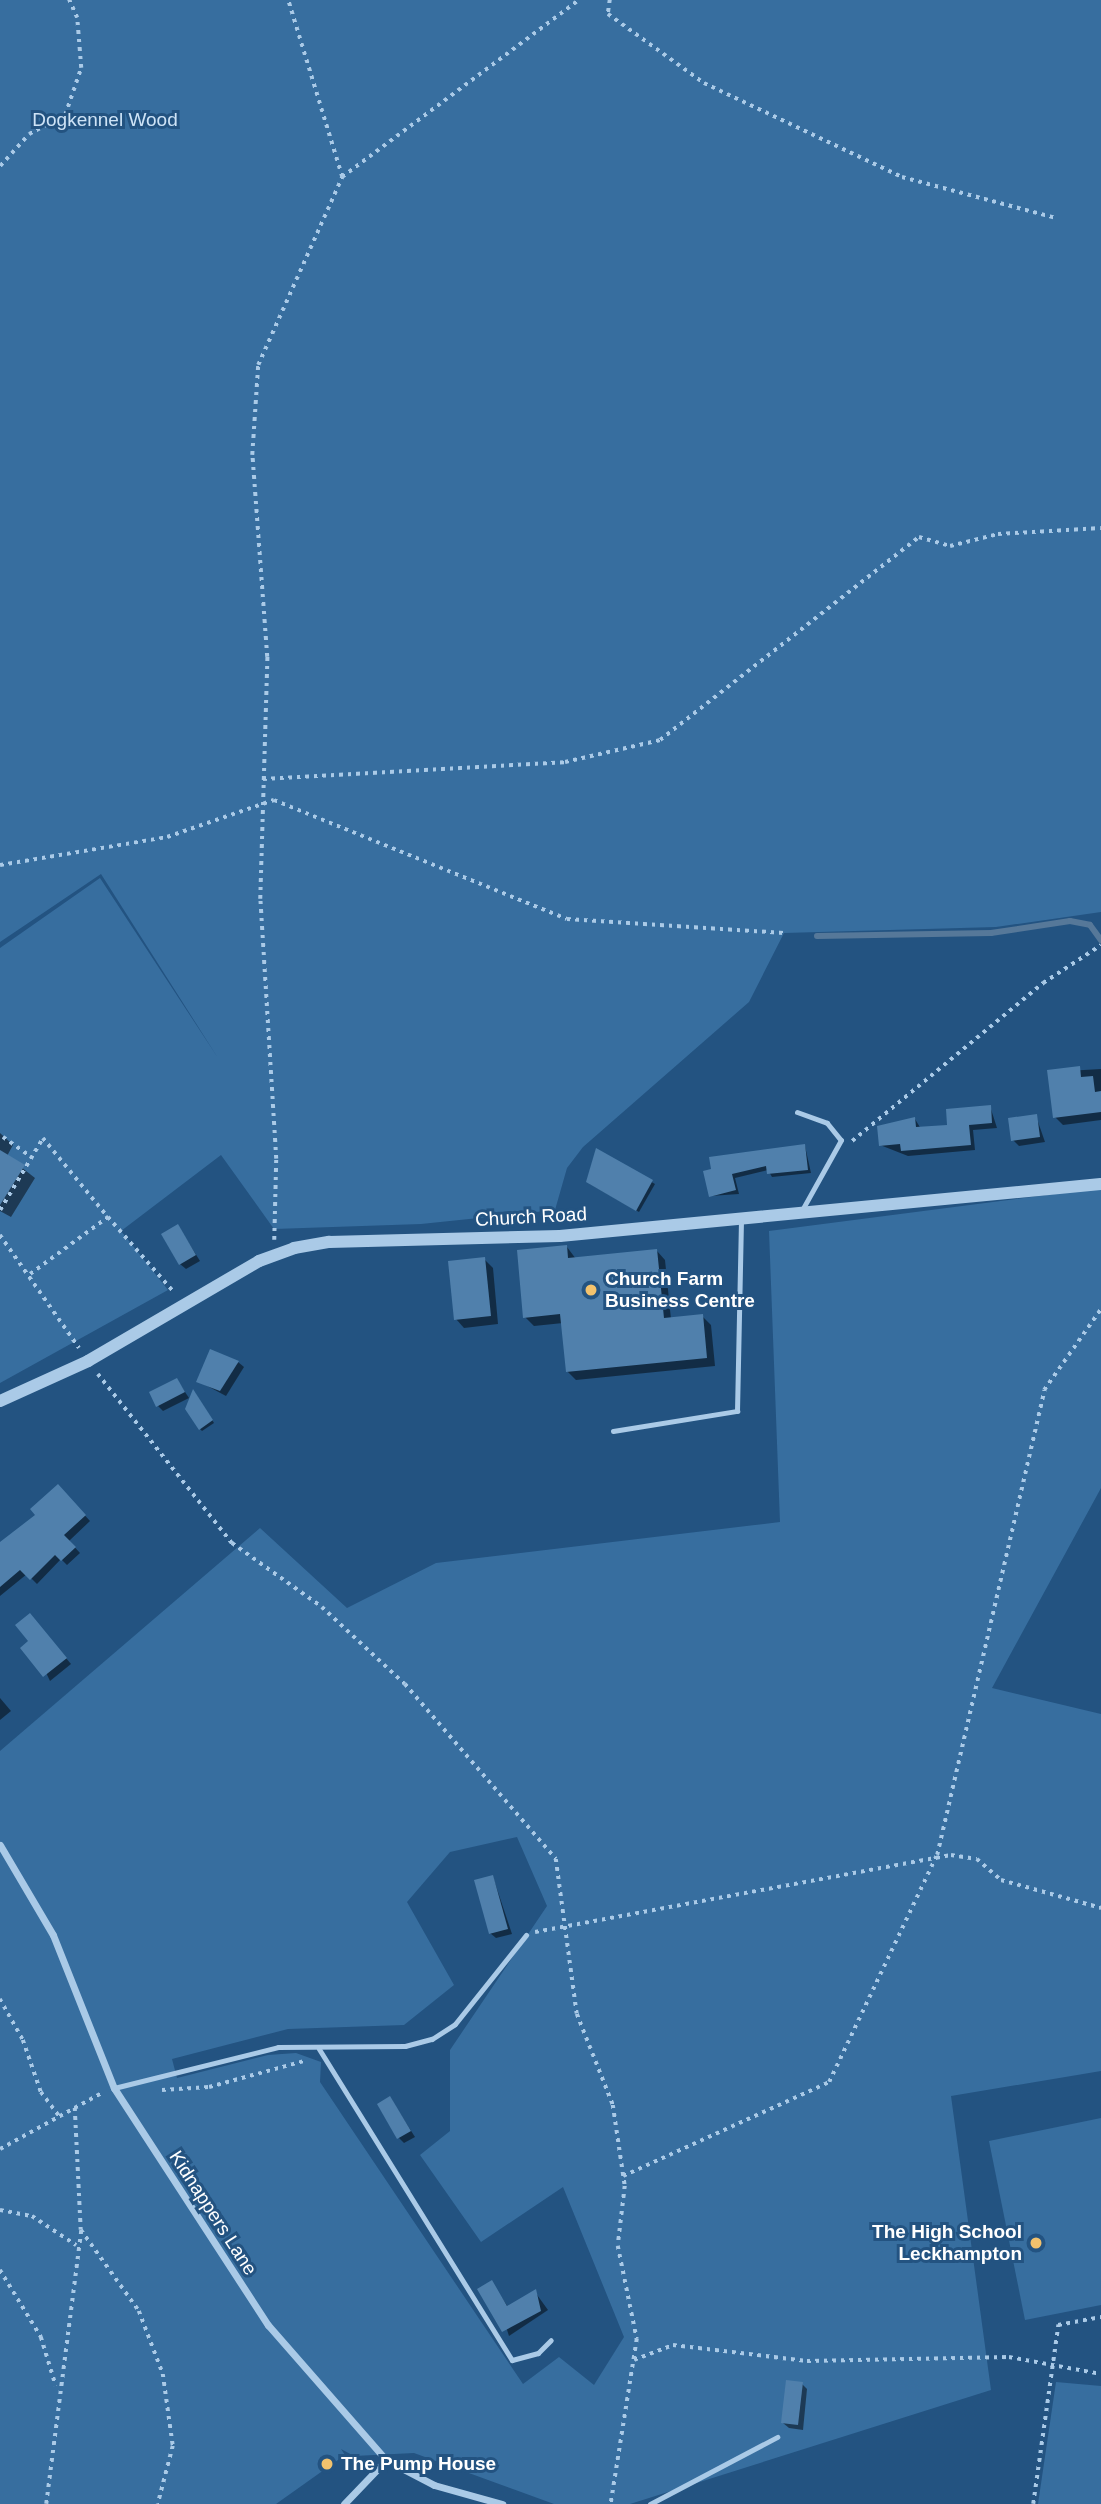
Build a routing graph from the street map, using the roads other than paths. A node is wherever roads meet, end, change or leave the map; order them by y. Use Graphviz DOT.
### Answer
graph roads {
  1 [pos="797,1112"];
  2 [pos="1101,1184"];
  3 [pos="800,1215"];
  4 [pos="741,1221"];
  5 [pos="0,1401"];
  6 [pos="613,1431"];
  7 [pos="0,1845"];
  8 [pos="526,1935"];
  9 [pos="320,2052"];
  10 [pos="114,2088"];
  11 [pos="551,2340"];
  12 [pos="777,2437"];
  13 [pos="386,2460"];
  14 [pos="344,2504"];
  15 [pos="502,2504"];
  16 [pos="650,2504"];
  1 -- 3 [label="lane"];
  2 -- 3 [label="street, Church Road"];
  3 -- 4 [label="street, Church Road"];
  4 -- 5 [label="street, Church Road"];
  4 -- 6 [label="lane"];
  7 -- 10 [label="street, Kidnappers Lane"];
  8 -- 9 [label="lane"];
  9 -- 10 [label="lane"];
  9 -- 11 [label="lane"];
  10 -- 13 [label="street, Kidnappers Lane"];
  12 -- 16 [label="lane"];
  13 -- 14 [label="street"];
  13 -- 15 [label="street, Kidnappers Lane"];
}
